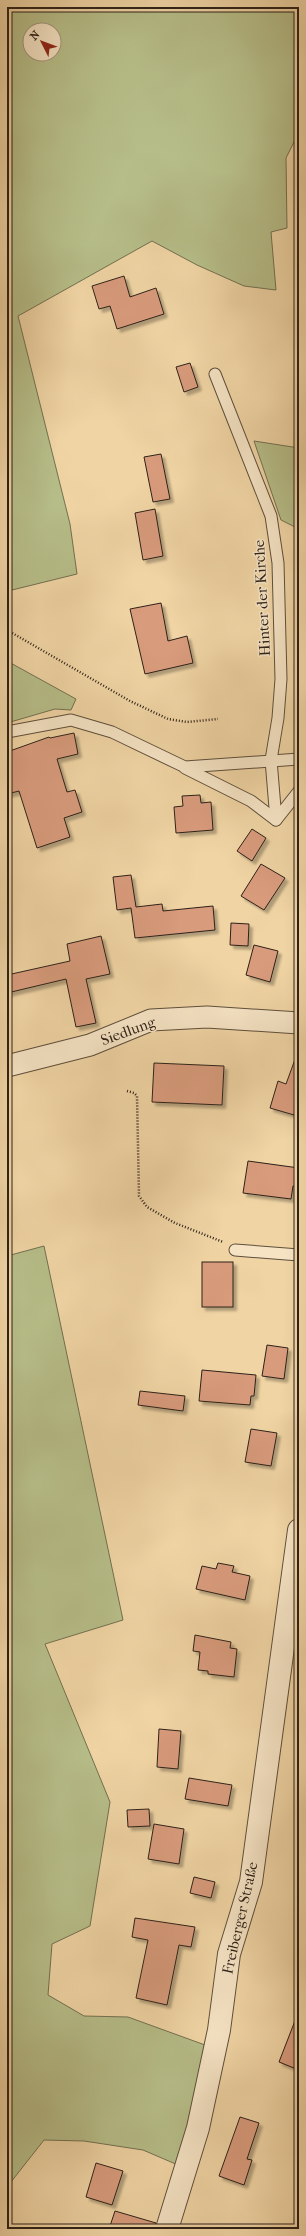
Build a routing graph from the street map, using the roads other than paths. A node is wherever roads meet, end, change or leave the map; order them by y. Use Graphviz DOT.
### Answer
graph roads {
  1 [pos="215,374"];
  2 [pos="7,732"];
  3 [pos="299,759"];
  4 [pos="271,760"];
  5 [pos="185,767"];
  6 [pos="299,791"];
  7 [pos="276,820"];
  8 [pos="299,1023"];
  9 [pos="7,1066"];
  10 [pos="235,1250"];
  11 [pos="299,1255"];
  12 [pos="299,1530"];
  13 [pos="167,2229"];
  1 -- 4 [label="lane, Hinter der Kirche"];
  2 -- 5 [label="lane"];
  3 -- 4 [label="lane"];
  4 -- 5 [label="lane"];
  4 -- 7 [label="lane"];
  5 -- 7 [label="lane"];
  6 -- 7 [label="lane"];
  8 -- 9 [label="street, Siedlung"];
  10 -- 11 [label="lane"];
  12 -- 13 [label="street, Freiberger Straße"];
}
